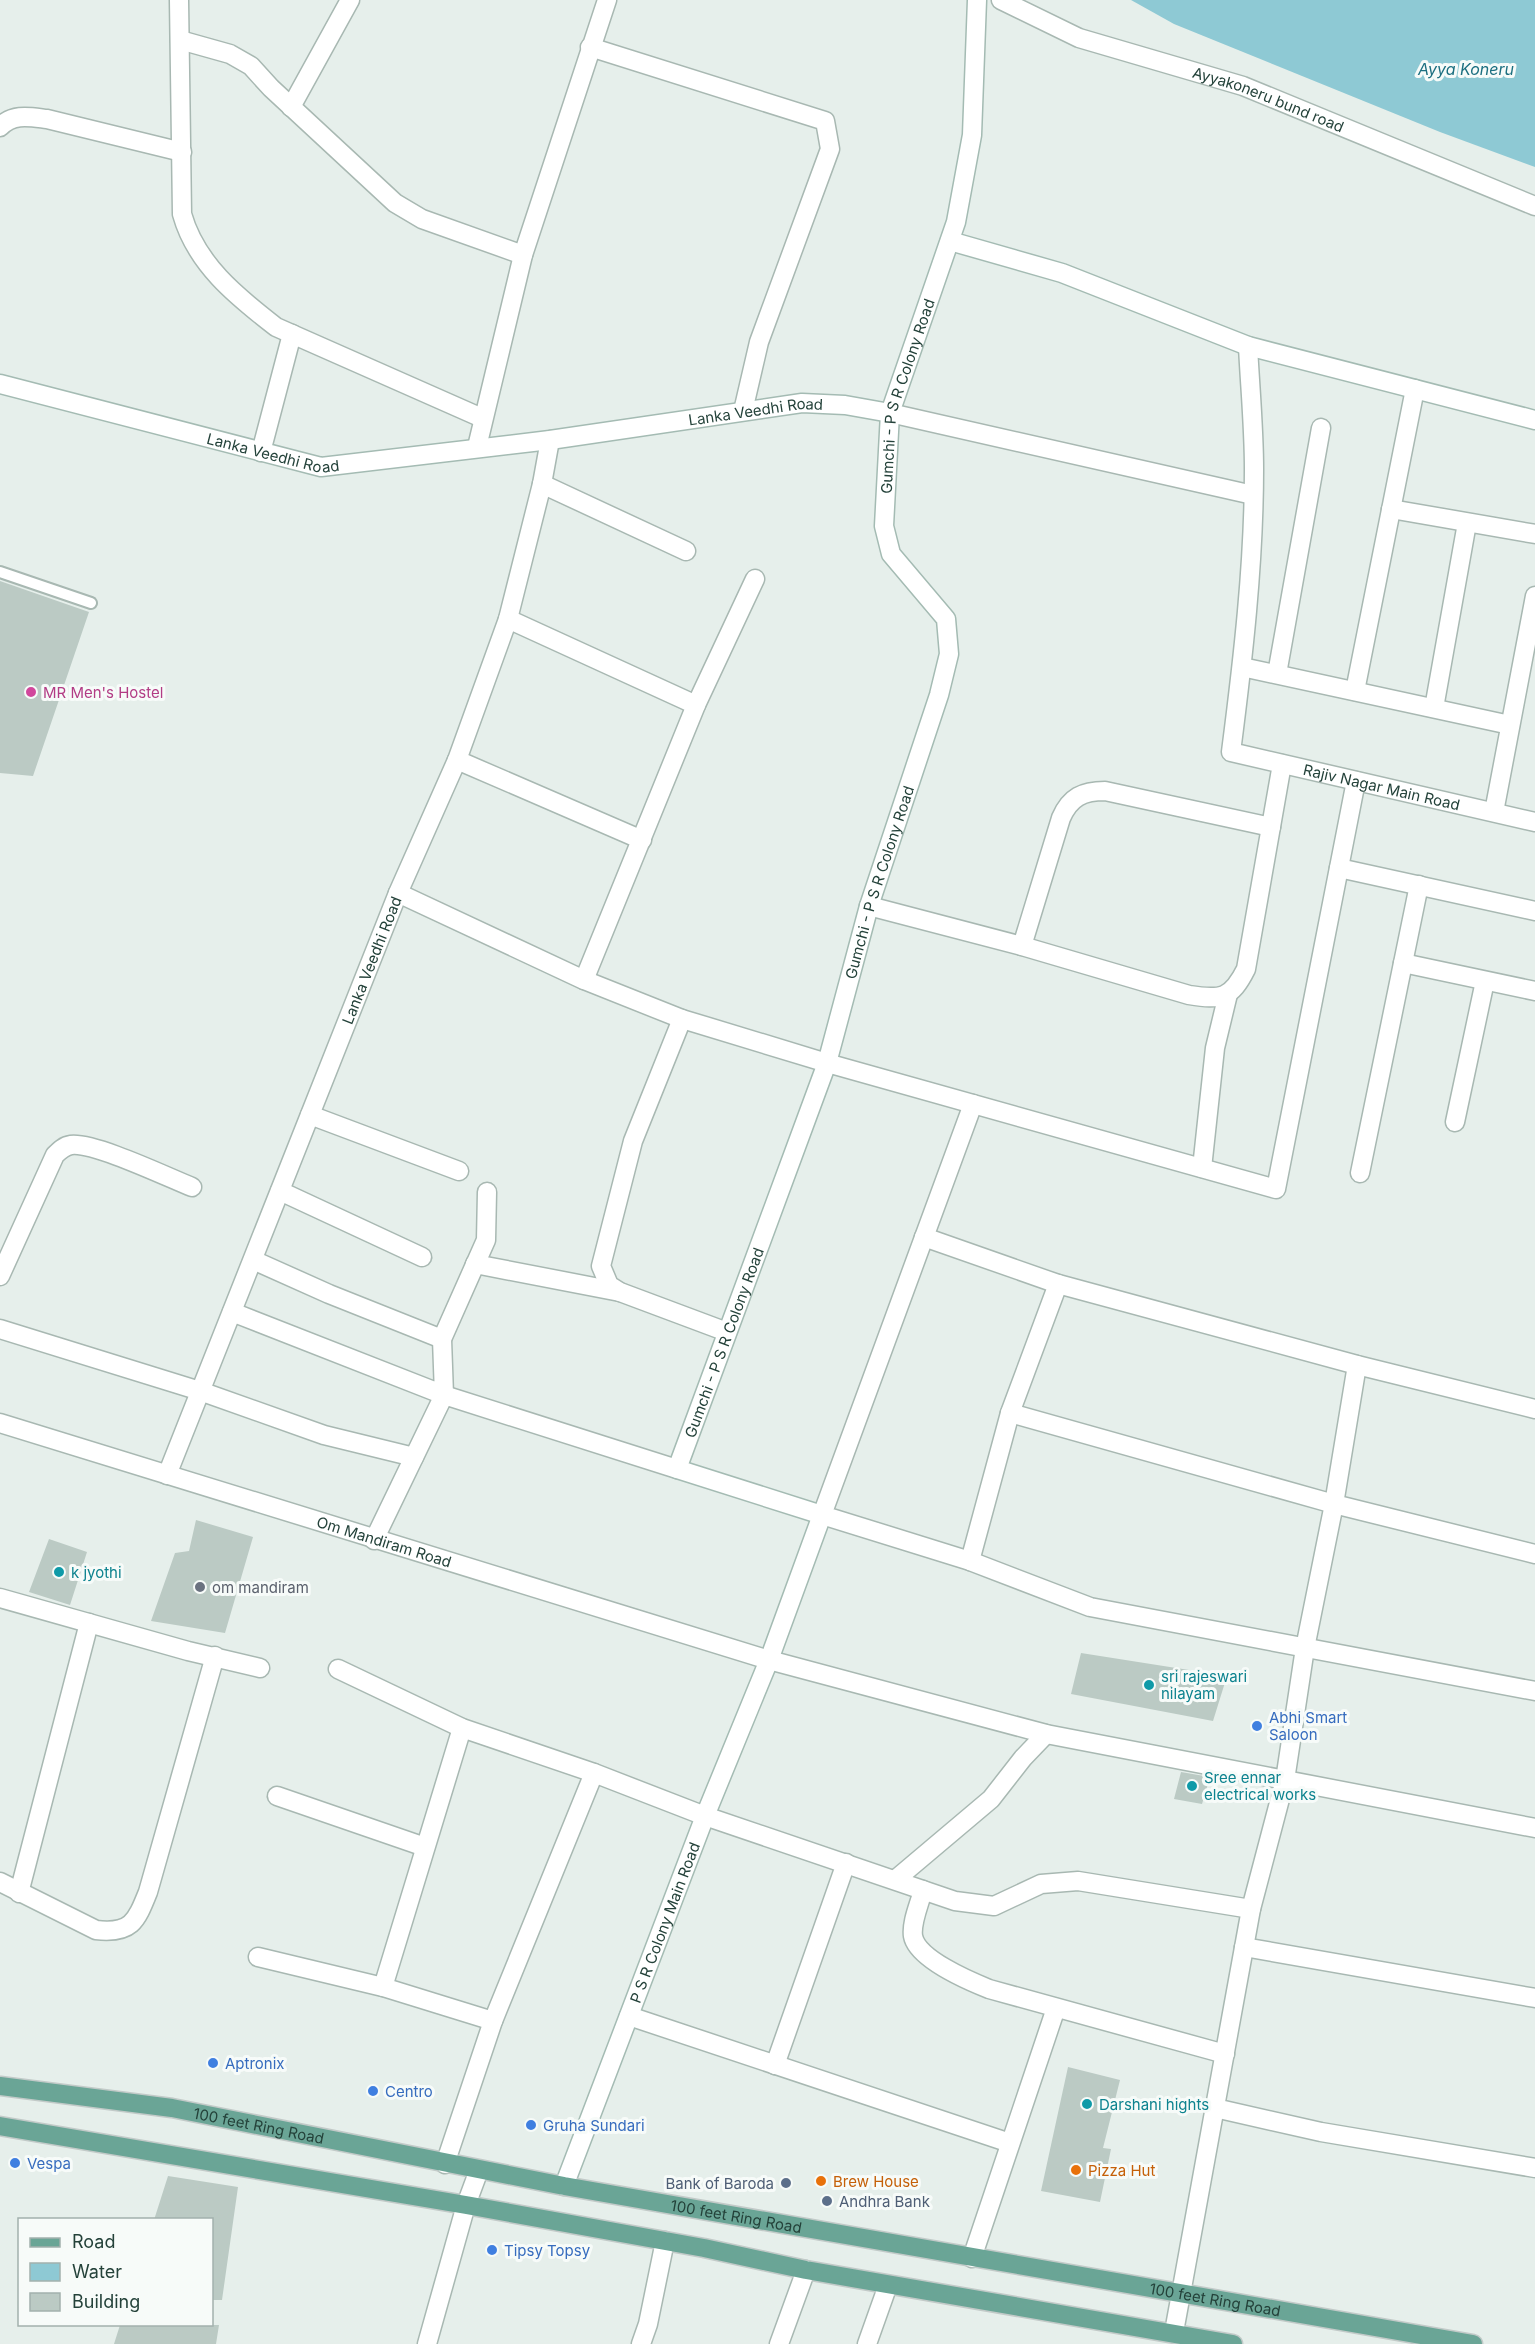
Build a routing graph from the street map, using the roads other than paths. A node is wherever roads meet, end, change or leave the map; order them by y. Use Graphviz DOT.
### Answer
graph roads {
  1 [pos="179,0"];
  2 [pos="350,0"];
  3 [pos="607,0"];
  4 [pos="977,0"];
  5 [pos="1001,0"];
  6 [pos="180,40"];
  7 [pos="591,47"];
  8 [pos="291,107"];
  9 [pos="3,118"];
  10 [pos="182,152"];
  11 [pos="1535,206"];
  12 [pos="950,241"];
  13 [pos="523,255"];
  14 [pos="292,334"];
  15 [pos="1248,346"];
  16 [pos="0,384"];
  17 [pos="1415,389"];
  18 [pos="743,411"];
  19 [pos="890,413"];
  20 [pos="482,418"];
  21 [pos="1535,420"];
  22 [pos="1321,428"];
  23 [pos="550,440"];
  24 [pos="477,447"];
  25 [pos="261,452"];
  26 [pos="542,484"];
  27 [pos="1253,495"];
  28 [pos="1391,509"];
  29 [pos="1467,523"];
  30 [pos="1535,534"];
  31 [pos="686,551"];
  32 [pos="0,572"];
  33 [pos="755,579"];
  34 [pos="1535,596"];
  35 [pos="92,603"];
  36 [pos="508,619"];
  37 [pos="1242,667"];
  38 [pos="1276,674"];
  39 [pos="1355,691"];
  40 [pos="696,705"];
  41 [pos="1434,708"];
  42 [pos="1510,725"];
  43 [pos="457,760"];
  44 [pos="1282,764"];
  45 [pos="1356,781"];
  46 [pos="1494,812"];
  47 [pos="1535,822"];
  48 [pos="1271,827"];
  49 [pos="642,840"];
  50 [pos="1339,867"];
  51 [pos="1419,885"];
  52 [pos="398,893"];
  53 [pos="869,906"];
  54 [pos="1535,910"];
  55 [pos="1022,946"];
  56 [pos="1403,963"];
  57 [pos="584,980"];
  58 [pos="1485,981"];
  59 [pos="1535,991"];
  60 [pos="1228,994"];
  61 [pos="681,1019"];
  62 [pos="827,1064"];
  63 [pos="973,1104"];
  64 [pos="310,1115"];
  65 [pos="1455,1122"];
  66 [pos="1202,1168"];
  67 [pos="459,1171"];
  68 [pos="1360,1173"];
  69 [pos="192,1187"];
  70 [pos="280,1191"];
  71 [pos="487,1192"];
  72 [pos="924,1237"];
  73 [pos="422,1257"];
  74 [pos="253,1260"];
  75 [pos="475,1264"];
  76 [pos="0,1276"];
  77 [pos="1058,1284"];
  78 [pos="620,1292"];
  79 [pos="232,1312"];
  80 [pos="0,1329"];
  81 [pos="727,1332"];
  82 [pos="442,1339"];
  83 [pos="1357,1365"];
  84 [pos="200,1391"];
  85 [pos="444,1395"];
  86 [pos="1535,1409"];
  87 [pos="1010,1413"];
  88 [pos="0,1423"];
  89 [pos="414,1457"];
  90 [pos="677,1469"];
  91 [pos="167,1475"];
  92 [pos="1334,1503"];
  93 [pos="822,1515"];
  94 [pos="374,1540"];
  95 [pos="1535,1554"];
  96 [pos="970,1561"];
  97 [pos="0,1598"];
  98 [pos="89,1623"];
  99 [pos="1305,1648"];
  100 [pos="215,1656"];
  101 [pos="770,1660"];
  102 [pos="260,1668"];
  103 [pos="339,1669"];
  104 [pos="1535,1691"];
  105 [pos="462,1728"];
  106 [pos="1046,1734"];
  107 [pos="594,1773"];
  108 [pos="1285,1780"];
  109 [pos="277,1796"];
  110 [pos="705,1816"];
  111 [pos="1535,1828"];
  112 [pos="425,1847"];
  113 [pos="846,1863"];
  114 [pos="895,1880"];
  115 [pos="0,1882"];
  116 [pos="923,1890"];
  117 [pos="19,1893"];
  118 [pos="1251,1909"];
  119 [pos="1244,1947"];
  120 [pos="258,1957"];
  121 [pos="383,1987"];
  122 [pos="1535,1998"];
  123 [pos="1056,2008"];
  124 [pos="629,2016"];
  125 [pos="493,2021"];
  126 [pos="1225,2054"];
  127 [pos="775,2065"];
  128 [pos="0,2086"];
  129 [pos="1215,2108"];
  130 [pos="0,2126"];
  131 [pos="1011,2143"];
  132 [pos="445,2164"];
  133 [pos="1535,2168"];
  134 [pos="479,2170"];
  135 [pos="564,2186"];
  136 [pos="466,2205"];
  137 [pos="665,2241"];
  138 [pos="972,2258"];
  139 [pos="806,2270"];
  140 [pos="888,2285"];
  141 [pos="1180,2295"];
  142 [pos="1172,2338"];
  143 [pos="427,2344"];
  144 [pos="641,2344"];
  145 [pos="779,2344"];
  146 [pos="867,2344"];
  147 [pos="1233,2344"];
  148 [pos="1473,2344"];
  1 -- 6 [label="street"];
  2 -- 8 [label="street"];
  3 -- 7 [label="street"];
  4 -- 12 [label="street, Gumchi - P S R Colony Road"];
  5 -- 11 [label="street, Ayyakoneru bund road"];
  6 -- 8 [label="street"];
  6 -- 10 [label="street"];
  7 -- 13 [label="street"];
  7 -- 18 [label="street"];
  8 -- 13 [label="street"];
  9 -- 10 [label="street"];
  10 -- 14 [label="street"];
  12 -- 15 [label="street"];
  12 -- 19 [label="street, Gumchi - P S R Colony Road"];
  13 -- 20 [label="street"];
  14 -- 20 [label="street"];
  14 -- 25 [label="street"];
  15 -- 17 [label="street"];
  15 -- 27 [label="street"];
  16 -- 25 [label="street, Lanka Veedhi Road"];
  17 -- 21 [label="street"];
  17 -- 28 [label="street"];
  18 -- 19 [label="street, Lanka Veedhi Road"];
  18 -- 23 [label="street, Lanka Veedhi Road"];
  19 -- 27 [label="street, Lanka Veedhi Road"];
  19 -- 53 [label="street, Gumchi - P S R Colony Road"];
  20 -- 24 [label="street"];
  22 -- 38 [label="street"];
  23 -- 24 [label="street, Lanka Veedhi Road"];
  23 -- 26 [label="street, Lanka Veedhi Road"];
  24 -- 25 [label="street, Lanka Veedhi Road"];
  26 -- 31 [label="street"];
  26 -- 36 [label="street, Lanka Veedhi Road"];
  27 -- 37 [label="street"];
  28 -- 29 [label="street"];
  28 -- 39 [label="street"];
  29 -- 30 [label="street"];
  29 -- 41 [label="street"];
  32 -- 35 [label="lane"];
  33 -- 40 [label="street"];
  34 -- 42 [label="street"];
  36 -- 40 [label="street"];
  36 -- 43 [label="street, Lanka Veedhi Road"];
  37 -- 38 [label="street"];
  37 -- 44 [label="street, Rajiv Nagar Main Road"];
  38 -- 39 [label="street"];
  39 -- 41 [label="street"];
  40 -- 49 [label="street"];
  41 -- 42 [label="street"];
  42 -- 46 [label="street"];
  43 -- 49 [label="street"];
  43 -- 52 [label="street, Lanka Veedhi Road"];
  44 -- 45 [label="street, Rajiv Nagar Main Road"];
  44 -- 48 [label="street"];
  45 -- 46 [label="street, Rajiv Nagar Main Road"];
  45 -- 50 [label="street"];
  46 -- 47 [label="street, Rajiv Nagar Main Road"];
  48 -- 55 [label="street"];
  48 -- 60 [label="street"];
  49 -- 57 [label="street"];
  50 -- 51 [label="street"];
  50 -- 66 [label="street"];
  51 -- 54 [label="street"];
  51 -- 56 [label="street"];
  52 -- 57 [label="street"];
  52 -- 64 [label="street, Lanka Veedhi Road"];
  53 -- 55 [label="street"];
  53 -- 62 [label="street, Gumchi - P S R Colony Road"];
  55 -- 60 [label="street"];
  56 -- 58 [label="street"];
  56 -- 68 [label="street"];
  57 -- 61 [label="street"];
  58 -- 59 [label="street"];
  58 -- 65 [label="street"];
  60 -- 66 [label="street"];
  61 -- 62 [label="street"];
  61 -- 78 [label="street"];
  62 -- 63 [label="street"];
  62 -- 81 [label="street, Gumchi - P S R Colony Road"];
  63 -- 66 [label="street"];
  63 -- 72 [label="street"];
  64 -- 67 [label="street"];
  64 -- 70 [label="street, Lanka Veedhi Road"];
  69 -- 76 [label="street"];
  70 -- 73 [label="street"];
  70 -- 74 [label="street, Lanka Veedhi Road"];
  71 -- 75 [label="street"];
  72 -- 77 [label="street"];
  72 -- 93 [label="street"];
  74 -- 79 [label="street, Lanka Veedhi Road"];
  74 -- 82 [label="street"];
  75 -- 78 [label="street"];
  75 -- 82 [label="street"];
  77 -- 83 [label="street"];
  77 -- 87 [label="street"];
  78 -- 81 [label="street"];
  79 -- 84 [label="street, Lanka Veedhi Road"];
  79 -- 85 [label="street"];
  80 -- 84 [label="street"];
  81 -- 90 [label="street, Gumchi - P S R Colony Road"];
  82 -- 85 [label="street"];
  83 -- 86 [label="street"];
  83 -- 92 [label="street"];
  84 -- 89 [label="street"];
  84 -- 91 [label="street, Lanka Veedhi Road"];
  85 -- 89 [label="street"];
  85 -- 90 [label="street"];
  87 -- 92 [label="street"];
  87 -- 96 [label="street"];
  88 -- 91 [label="street, Om Mandiram Road"];
  89 -- 94 [label="street"];
  90 -- 93 [label="street"];
  91 -- 94 [label="street, Om Mandiram Road"];
  92 -- 95 [label="street"];
  92 -- 99 [label="street"];
  93 -- 96 [label="street"];
  93 -- 101 [label="street"];
  94 -- 101 [label="street, Om Mandiram Road"];
  96 -- 99 [label="street"];
  97 -- 98 [label="street"];
  98 -- 100 [label="street"];
  98 -- 117 [label="street"];
  99 -- 104 [label="street"];
  99 -- 108 [label="street"];
  100 -- 102 [label="street"];
  100 -- 117 [label="street"];
  101 -- 106 [label="street, Om Mandiram Road"];
  101 -- 110 [label="street, P S R Colony Main Road"];
  103 -- 105 [label="street"];
  105 -- 107 [label="street"];
  105 -- 112 [label="street"];
  106 -- 108 [label="street, Om Mandiram Road"];
  106 -- 114 [label="street"];
  107 -- 110 [label="street"];
  107 -- 125 [label="street"];
  108 -- 111 [label="street, Om Mandiram Road"];
  108 -- 118 [label="street"];
  109 -- 112 [label="street"];
  110 -- 113 [label="street"];
  110 -- 124 [label="street, P S R Colony Main Road"];
  112 -- 121 [label="street"];
  113 -- 114 [label="street"];
  113 -- 127 [label="street"];
  114 -- 116 [label="street"];
  115 -- 117 [label="street"];
  116 -- 118 [label="street"];
  116 -- 123 [label="street"];
  118 -- 119 [label="street"];
  119 -- 122 [label="street"];
  119 -- 126 [label="street"];
  120 -- 121 [label="street"];
  121 -- 125 [label="street"];
  123 -- 126 [label="street"];
  123 -- 131 [label="street"];
  124 -- 127 [label="street"];
  124 -- 135 [label="street, P S R Colony Main Road"];
  125 -- 132 [label="street"];
  126 -- 129 [label="street"];
  127 -- 131 [label="street"];
  128 -- 132 [label="main road, 100 feet Ring Road"];
  129 -- 133 [label="street"];
  129 -- 141 [label="street"];
  130 -- 136 [label="main road"];
  131 -- 138 [label="street"];
  132 -- 134 [label="main road, 100 feet Ring Road"];
  134 -- 135 [label="main road, 100 feet Ring Road"];
  134 -- 136 [label="street"];
  135 -- 138 [label="main road, 100 feet Ring Road"];
  136 -- 137 [label="main road"];
  136 -- 143 [label="street"];
  137 -- 139 [label="main road"];
  137 -- 144 [label="street"];
  138 -- 141 [label="main road, 100 feet Ring Road"];
  139 -- 140 [label="main road"];
  139 -- 145 [label="street"];
  140 -- 142 [label="main road"];
  140 -- 146 [label="street"];
  141 -- 142 [label="street"];
  141 -- 148 [label="main road, 100 feet Ring Road"];
  142 -- 147 [label="main road"];
}
